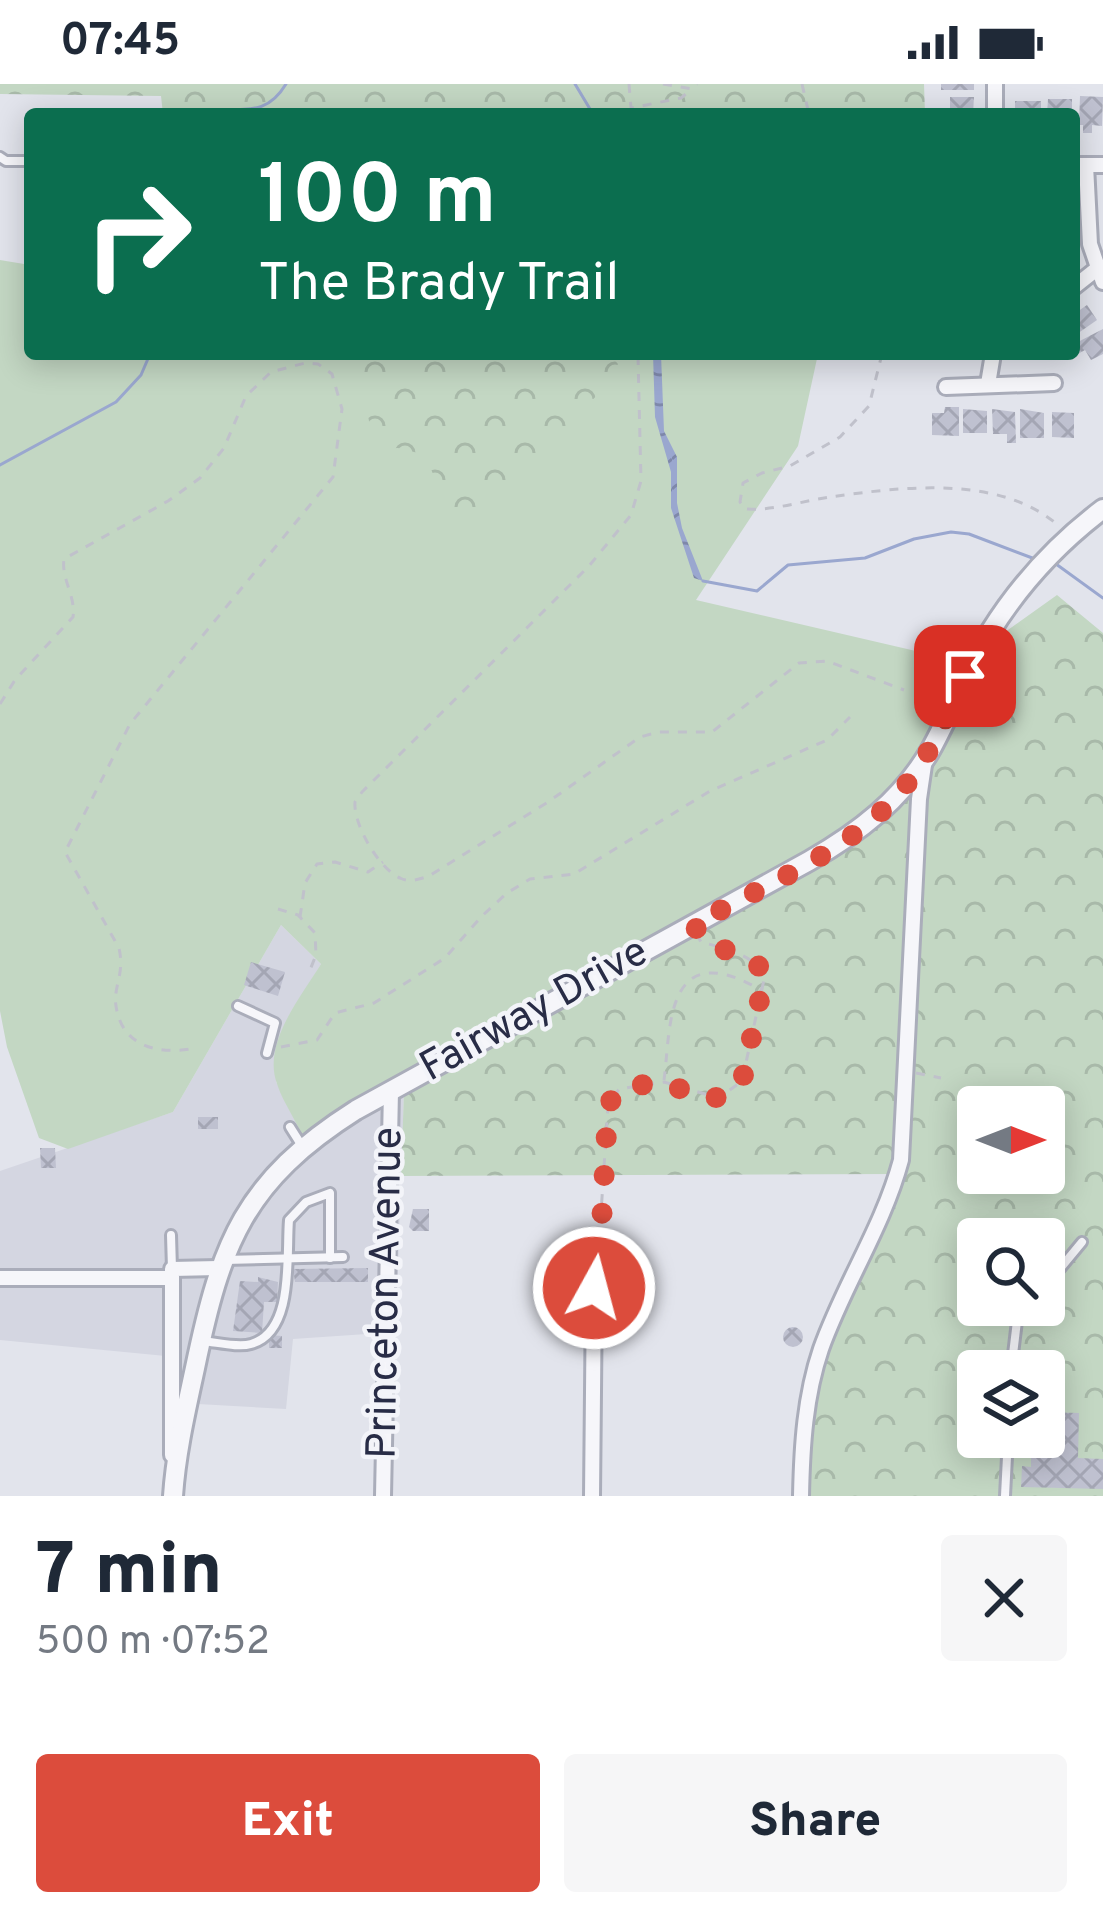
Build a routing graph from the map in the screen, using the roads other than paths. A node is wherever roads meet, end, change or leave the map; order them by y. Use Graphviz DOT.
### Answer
graph roads {
  1 [pos="1080,165"];
  2 [pos="1103,165"];
  3 [pos="1101,275"];
  4 [pos="992,360"];
  5 [pos="1054,383"];
  6 [pos="988,384"];
  7 [pos="946,387"];
  8 [pos="1103,509"];
  9 [pos="931,749"];
  10 [pos="238,1006"];
  11 [pos="267,1050"];
  12 [pos="391,1090"];
  13 [pos="290,1127"];
  14 [pos="303,1147"];
  15 [pos="171,1235"];
  16 [pos="1082,1241"];
  17 [pos="343,1257"];
  18 [pos="286,1258"];
  19 [pos="330,1258"];
  20 [pos="1065,1262"];
  21 [pos="220,1264"];
  22 [pos="172,1274"];
  23 [pos="0,1278"];
  24 [pos="594,1288"];
  25 [pos="200,1341"];
  26 [pos="1007,1458"];
  27 [pos="172,1496"];
  28 [pos="383,1496"];
  29 [pos="592,1496"];
  30 [pos="801,1496"];
  31 [pos="1005,1496"];
  1 -- 2 [label="street"];
  1 -- 3 [label="street"];
  4 -- 6 [label="street"];
  5 -- 6 [label="street"];
  6 -- 7 [label="street"];
  8 -- 9 [label="street, Fairway Drive"];
  9 -- 12 [label="street, Fairway Drive"];
  9 -- 30 [label="street"];
  10 -- 11 [label="lane"];
  12 -- 14 [label="street, Fairway Drive"];
  12 -- 28 [label="street, Princeton Avenue"];
  13 -- 14 [label="lane"];
  14 -- 21 [label="street, Fairway Drive"];
  15 -- 22 [label="lane"];
  16 -- 20 [label="lane"];
  17 -- 19 [label="lane"];
  18 -- 19 [label="lane"];
  18 -- 19 [label="lane"];
  18 -- 21 [label="lane"];
  18 -- 25 [label="lane"];
  21 -- 22 [label="street"];
  21 -- 25 [label="street, Fairway Drive"];
  22 -- 23 [label="street"];
  22 -- 27 [label="street"];
  24 -- 29 [label="street"];
  25 -- 27 [label="street, Fairway Drive"];
  26 -- 31 [label="lane"];
}
